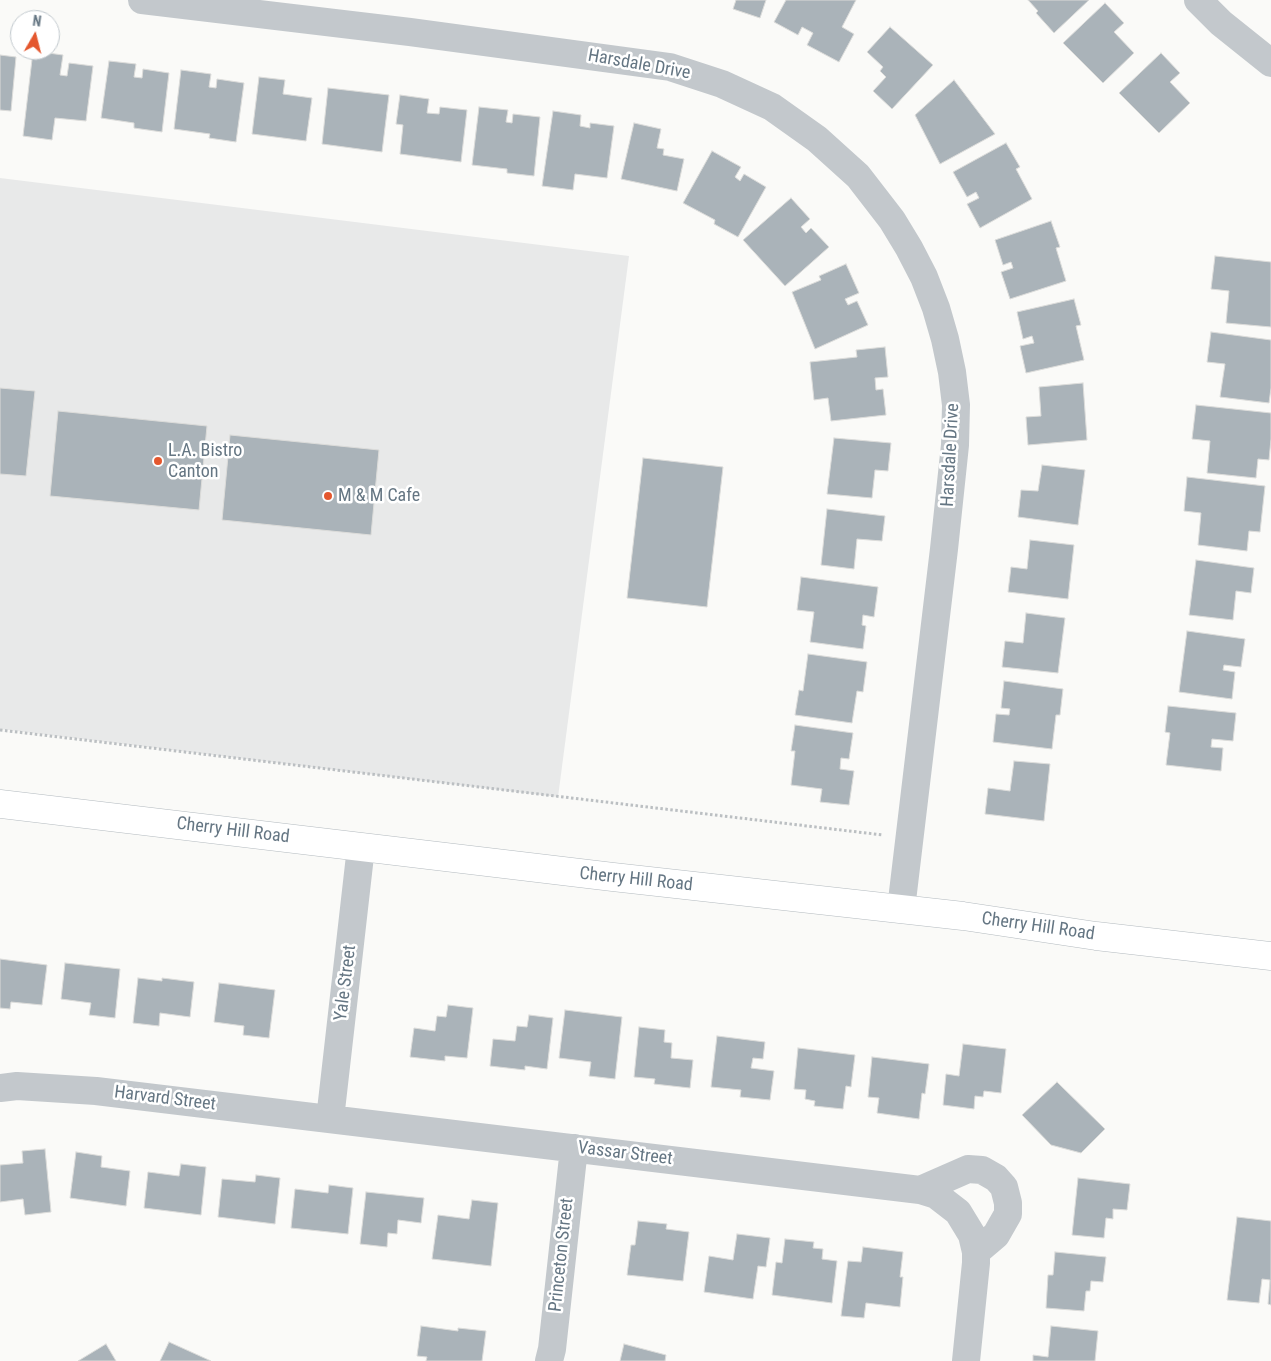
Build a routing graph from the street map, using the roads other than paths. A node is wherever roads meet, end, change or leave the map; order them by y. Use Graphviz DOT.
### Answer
graph roads {
  1 [pos="142,0"];
  2 [pos="1198,0"];
  3 [pos="1271,63"];
  4 [pos="0,804"];
  5 [pos="362,847"];
  6 [pos="901,909"];
  7 [pos="1271,956"];
  8 [pos="0,1088"];
  9 [pos="330,1119"];
  10 [pos="574,1148"];
  11 [pos="920,1190"];
  12 [pos="976,1252"];
  13 [pos="549,1361"];
  14 [pos="966,1361"];
  1 -- 6 [label="street, Harsdale Drive"];
  2 -- 3 [label="street"];
  4 -- 5 [label="main road, Cherry Hill Road"];
  5 -- 6 [label="main road, Cherry Hill Road"];
  5 -- 9 [label="street, Yale Street"];
  6 -- 7 [label="main road, Cherry Hill Road"];
  8 -- 9 [label="street, Harvard Street"];
  9 -- 10 [label="street, Vassar Street"];
  10 -- 11 [label="street, Vassar Street"];
  10 -- 13 [label="street, Princeton Street"];
  11 -- 12 [label="street, Vassar Street"];
  11 -- 12 [label="street"];
  12 -- 14 [label="street"];
}
